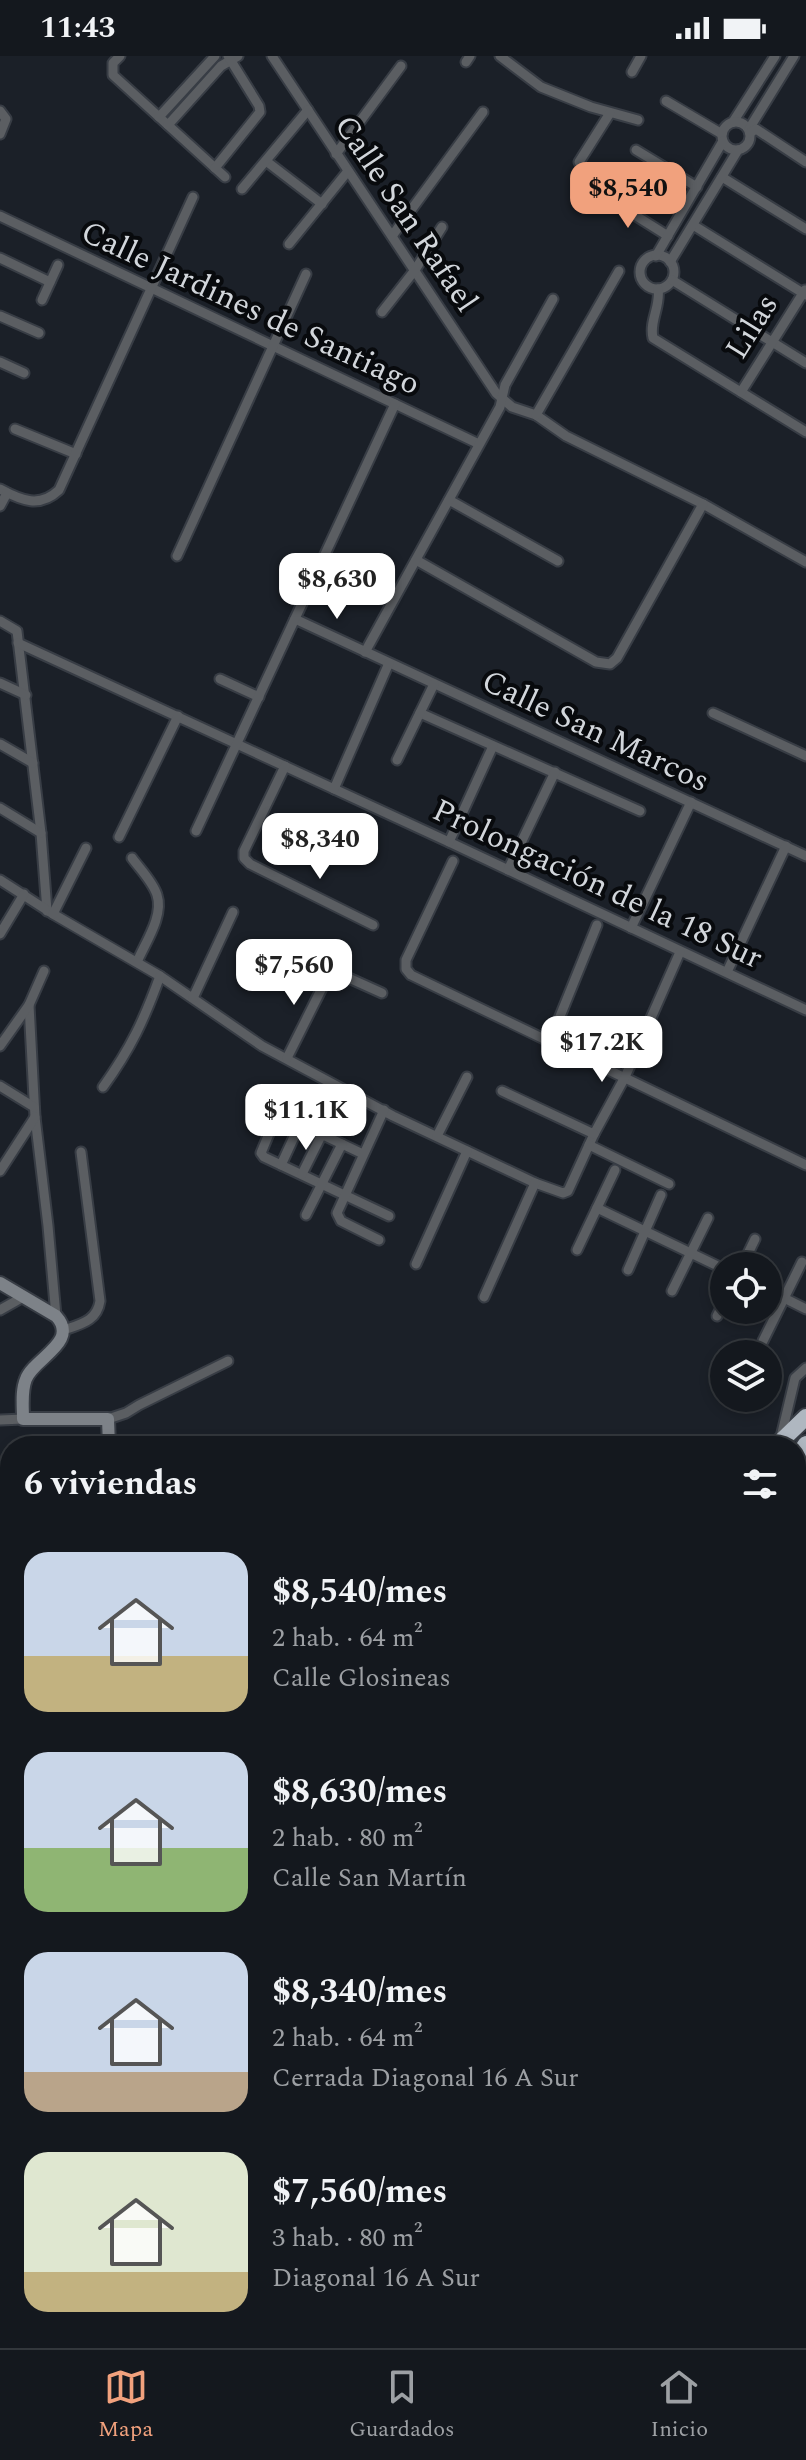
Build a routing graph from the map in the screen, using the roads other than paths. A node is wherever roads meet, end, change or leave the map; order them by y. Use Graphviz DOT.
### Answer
graph roads {
  1 [pos="120,56"];
  2 [pos="215,56"];
  3 [pos="272,56"];
  4 [pos="500,56"];
  5 [pos="641,56"];
  6 [pos="775,56"];
  7 [pos="794,56"];
  8 [pos="232,57"];
  9 [pos="401,66"];
  10 [pos="632,72"];
  11 [pos="666,101"];
  12 [pos="308,110"];
  13 [pos="0,111"];
  14 [pos="483,112"];
  15 [pos="610,113"];
  16 [pos="159,117"];
  17 [pos="638,120"];
  18 [pos="733,122"];
  19 [pos="168,125"];
  20 [pos="749,131"];
  21 [pos="0,134"];
  22 [pos="723,138"];
  23 [pos="636,150"];
  24 [pos="738,150"];
  25 [pos="336,154"];
  26 [pos="266,161"];
  27 [pos="579,162"];
  28 [pos="806,162"];
  29 [pos="215,168"];
  30 [pos="348,171"];
  31 [pos="225,177"];
  32 [pos="722,177"];
  33 [pos="697,187"];
  34 [pos="242,189"];
  35 [pos="193,197"];
  36 [pos="606,197"];
  37 [pos="322,204"];
  38 [pos="0,216"];
  39 [pos="693,225"];
  40 [pos="442,227"];
  41 [pos="806,229"];
  42 [pos="392,236"];
  43 [pos="668,236"];
  44 [pos="289,244"];
  45 [pos="656,256"];
  46 [pos="0,258"];
  47 [pos="670,262"];
  48 [pos="58,265"];
  49 [pos="415,270"];
  50 [pos="619,271"];
  51 [pos="306,274"];
  52 [pos="672,280"];
  53 [pos="50,282"];
  54 [pos="151,289"];
  55 [pos="658,289"];
  56 [pos="805,292"];
  57 [pos="553,299"];
  58 [pos="42,300"];
  59 [pos="382,312"];
  60 [pos="0,316"];
  61 [pos="39,333"];
  62 [pos="772,342"];
  63 [pos="273,346"];
  64 [pos="0,362"];
  65 [pos="806,363"];
  66 [pos="24,373"];
  67 [pos="741,392"];
  68 [pos="501,397"];
  69 [pos="395,404"];
  70 [pos="536,415"];
  71 [pos="15,429"];
  72 [pos="806,432"];
  73 [pos="479,444"];
  74 [pos="76,454"];
  75 [pos="3,491"];
  76 [pos="449,500"];
  77 [pos="703,504"];
  78 [pos="0,506"];
  79 [pos="177,556"];
  80 [pos="416,560"];
  81 [pos="802,560"];
  82 [pos="558,561"];
  83 [pos="295,619"];
  84 [pos="0,621"];
  85 [pos="18,643"];
  86 [pos="365,652"];
  87 [pos="389,663"];
  88 [pos="220,679"];
  89 [pos="0,683"];
  90 [pos="434,684"];
  91 [pos="26,695"];
  92 [pos="259,697"];
  93 [pos="420,713"];
  94 [pos="713,713"];
  95 [pos="178,716"];
  96 [pos="0,744"];
  97 [pos="238,744"];
  98 [pos="493,746"];
  99 [pos="806,756"];
  100 [pos="397,760"];
  101 [pos="33,763"];
  102 [pos="285,766"];
  103 [pos="555,772"];
  104 [pos="334,789"];
  105 [pos="691,802"];
  106 [pos="0,808"];
  107 [pos="640,811"];
  108 [pos="196,831"];
  109 [pos="41,833"];
  110 [pos="119,837"];
  111 [pos="449,842"];
  112 [pos="786,846"];
  113 [pos="86,848"];
  114 [pos="806,856"];
  115 [pos="132,858"];
  116 [pos="453,861"];
  117 [pos="508,870"];
  118 [pos="0,880"];
  119 [pos="24,894"];
  120 [pos="50,912"];
  121 [pos="233,912"];
  122 [pos="373,925"];
  123 [pos="597,925"];
  124 [pos="631,928"];
  125 [pos="0,934"];
  126 [pos="280,947"];
  127 [pos="680,952"];
  128 [pos="137,962"];
  129 [pos="331,970"];
  130 [pos="44,971"];
  131 [pos="727,972"];
  132 [pos="160,976"];
  133 [pos="382,993"];
  134 [pos="193,998"];
  135 [pos="29,1005"];
  136 [pos="806,1010"];
  137 [pos="550,1041"];
  138 [pos="0,1046"];
  139 [pos="287,1058"];
  140 [pos="467,1077"];
  141 [pos="625,1077"];
  142 [pos="0,1086"];
  143 [pos="103,1087"];
  144 [pos="502,1091"];
  145 [pos="384,1110"];
  146 [pos="34,1112"];
  147 [pos="300,1124"];
  148 [pos="322,1134"];
  149 [pos="594,1134"];
  150 [pos="437,1136"];
  151 [pos="342,1144"];
  152 [pos="589,1145"];
  153 [pos="467,1151"];
  154 [pos="81,1152"];
  155 [pos="363,1154"];
  156 [pos="281,1165"];
  157 [pos="806,1165"];
  158 [pos="615,1170"];
  159 [pos="0,1171"];
  160 [pos="302,1174"];
  161 [pos="323,1183"];
  162 [pos="535,1183"];
  163 [pos="669,1184"];
  164 [pos="345,1194"];
  165 [pos="661,1195"];
  166 [pos="597,1208"];
  167 [pos="306,1215"];
  168 [pos="389,1216"];
  169 [pos="708,1218"];
  170 [pos="644,1230"];
  171 [pos="755,1239"];
  172 [pos="379,1240"];
  173 [pos="577,1250"];
  174 [pos="749,1252"];
  175 [pos="690,1253"];
  176 [pos="710,1262"];
  177 [pos="802,1262"];
  178 [pos="416,1264"];
  179 [pos="628,1270"];
  180 [pos="0,1283"];
  181 [pos="672,1291"];
  182 [pos="23,1297"];
  183 [pos="484,1297"];
  184 [pos="784,1297"];
  185 [pos="806,1309"];
  186 [pos="0,1310"];
  187 [pos="56,1316"];
  188 [pos="64,1330"];
  189 [pos="763,1340"];
  190 [pos="228,1361"];
  191 [pos="806,1368"];
  192 [pos="806,1376"];
  193 [pos="795,1378"];
  194 [pos="806,1417"];
  195 [pos="23,1419"];
  196 [pos="108,1419"];
  197 [pos="0,1420"];
  198 [pos="109,1436"];
  199 [pos="780,1436"];
  200 [pos="786,1436"];
  1 -- 16 [label="street"];
  2 -- 16 [label="street"];
  3 -- 12 [label="street, Calle San Rafael"];
  4 -- 15 [label="street"];
  5 -- 10 [label="street"];
  6 -- 18 [label="street"];
  7 -- 20 [label="street"];
  8 -- 19 [label="street"];
  8 -- 29 [label="street"];
  9 -- 25 [label="street"];
  11 -- 22 [label="street"];
  12 -- 25 [label="street, Calle San Rafael"];
  12 -- 26 [label="street"];
  13 -- 21 [label="street"];
  14 -- 42 [label="street"];
  15 -- 17 [label="street"];
  15 -- 27 [label="street"];
  16 -- 19 [label="street"];
  18 -- 20 [label="street"];
  18 -- 22 [label="street"];
  19 -- 29 [label="street"];
  20 -- 24 [label="street"];
  20 -- 28 [label="street"];
  22 -- 24 [label="street"];
  22 -- 33 [label="street"];
  23 -- 33 [label="street"];
  24 -- 32 [label="street"];
  25 -- 30 [label="street, Calle San Rafael"];
  26 -- 34 [label="street"];
  26 -- 37 [label="street"];
  29 -- 31 [label="street"];
  30 -- 37 [label="street"];
  30 -- 42 [label="street, Calle San Rafael"];
  32 -- 39 [label="street"];
  32 -- 41 [label="street"];
  33 -- 43 [label="street"];
  35 -- 54 [label="street"];
  36 -- 43 [label="street"];
  37 -- 44 [label="street"];
  38 -- 54 [label="street, Calle Jardines de Santiago"];
  39 -- 47 [label="street"];
  39 -- 56 [label="street"];
  40 -- 49 [label="street"];
  42 -- 49 [label="street, Calle San Rafael"];
  43 -- 45 [label="street"];
  45 -- 47 [label="street"];
  45 -- 55 [label="street"];
  46 -- 53 [label="street"];
  47 -- 52 [label="street"];
  48 -- 53 [label="street"];
  49 -- 59 [label="street"];
  49 -- 68 [label="street, Calle San Rafael"];
  50 -- 70 [label="street"];
  51 -- 63 [label="street"];
  52 -- 55 [label="street"];
  52 -- 62 [label="street"];
  53 -- 58 [label="street"];
  54 -- 63 [label="street, Calle Jardines de Santiago"];
  54 -- 74 [label="street"];
  55 -- 67 [label="street"];
  56 -- 62 [label="street, Lilas"];
  57 -- 68 [label="street"];
  60 -- 61 [label="street"];
  62 -- 65 [label="street"];
  62 -- 67 [label="street, Lilas"];
  63 -- 69 [label="street, Calle Jardines de Santiago"];
  63 -- 79 [label="street"];
  64 -- 66 [label="street"];
  67 -- 72 [label="street"];
  68 -- 70 [label="street"];
  68 -- 73 [label="street"];
  69 -- 73 [label="street, Calle Jardines de Santiago"];
  69 -- 83 [label="street"];
  70 -- 77 [label="street"];
  71 -- 74 [label="street"];
  73 -- 76 [label="street"];
  74 -- 75 [label="street"];
  75 -- 78 [label="street"];
  76 -- 80 [label="street"];
  76 -- 82 [label="street"];
  77 -- 80 [label="street"];
  77 -- 81 [label="street"];
  80 -- 86 [label="street"];
  83 -- 86 [label="street, Calle San Marcos"];
  83 -- 92 [label="street"];
  84 -- 85 [label="street"];
  85 -- 91 [label="street"];
  85 -- 95 [label="street, Prolongación de la 18 Sur"];
  86 -- 87 [label="street, Calle San Marcos"];
  87 -- 90 [label="street, Calle San Marcos"];
  87 -- 104 [label="street"];
  88 -- 92 [label="street"];
  89 -- 91 [label="street"];
  90 -- 93 [label="street"];
  90 -- 105 [label="street, Calle San Marcos"];
  91 -- 101 [label="street"];
  92 -- 97 [label="street"];
  93 -- 98 [label="street"];
  93 -- 100 [label="street"];
  94 -- 99 [label="street"];
  95 -- 97 [label="street, Prolongación de la 18 Sur"];
  95 -- 110 [label="street"];
  96 -- 101 [label="street"];
  97 -- 102 [label="street, Prolongación de la 18 Sur"];
  97 -- 108 [label="street"];
  98 -- 103 [label="street"];
  98 -- 111 [label="street"];
  101 -- 109 [label="street"];
  102 -- 104 [label="street, Prolongación de la 18 Sur"];
  102 -- 122 [label="street"];
  103 -- 107 [label="street"];
  103 -- 117 [label="street"];
  104 -- 111 [label="street, Prolongación de la 18 Sur"];
  105 -- 112 [label="street, Calle San Marcos"];
  105 -- 124 [label="street"];
  106 -- 109 [label="street"];
  109 -- 120 [label="street"];
  111 -- 117 [label="street, Prolongación de la 18 Sur"];
  112 -- 114 [label="street, Calle San Marcos"];
  112 -- 131 [label="street"];
  113 -- 120 [label="street"];
  115 -- 128 [label="street"];
  116 -- 137 [label="street"];
  117 -- 124 [label="street, Prolongación de la 18 Sur"];
  118 -- 119 [label="street"];
  119 -- 120 [label="street"];
  119 -- 125 [label="street"];
  120 -- 128 [label="street"];
  121 -- 134 [label="street"];
  123 -- 137 [label="street"];
  124 -- 127 [label="street, Prolongación de la 18 Sur"];
  126 -- 129 [label="street"];
  127 -- 131 [label="street, Prolongación de la 18 Sur"];
  127 -- 141 [label="street"];
  128 -- 132 [label="street"];
  129 -- 133 [label="street"];
  129 -- 139 [label="street"];
  130 -- 135 [label="street"];
  131 -- 136 [label="street, Prolongación de la 18 Sur"];
  132 -- 134 [label="street"];
  132 -- 143 [label="street"];
  134 -- 139 [label="street"];
  135 -- 138 [label="street"];
  135 -- 146 [label="street"];
  137 -- 141 [label="street"];
  139 -- 145 [label="street"];
  140 -- 150 [label="street"];
  141 -- 149 [label="street"];
  141 -- 157 [label="street"];
  142 -- 146 [label="street"];
  144 -- 149 [label="street"];
  145 -- 150 [label="street"];
  145 -- 155 [label="street"];
  146 -- 159 [label="street"];
  146 -- 187 [label="street"];
  147 -- 148 [label="street"];
  147 -- 156 [label="street"];
  147 -- 156 [label="street"];
  148 -- 151 [label="street"];
  148 -- 160 [label="street"];
  149 -- 152 [label="street"];
  150 -- 153 [label="street"];
  151 -- 155 [label="street"];
  151 -- 161 [label="street"];
  152 -- 162 [label="street"];
  152 -- 163 [label="street"];
  153 -- 162 [label="street"];
  153 -- 178 [label="street"];
  154 -- 188 [label="street"];
  155 -- 164 [label="street"];
  156 -- 160 [label="street"];
  158 -- 166 [label="street"];
  160 -- 161 [label="street"];
  161 -- 164 [label="street"];
  161 -- 167 [label="street"];
  162 -- 183 [label="street"];
  164 -- 168 [label="street"];
  164 -- 172 [label="street"];
  165 -- 170 [label="street"];
  166 -- 170 [label="street"];
  166 -- 173 [label="street"];
  169 -- 175 [label="street"];
  170 -- 175 [label="street"];
  170 -- 179 [label="street"];
  171 -- 174 [label="street"];
  175 -- 176 [label="street"];
  175 -- 181 [label="street"];
  177 -- 184 [label="street"];
  180 -- 182 [label="street"];
  182 -- 186 [label="street"];
  182 -- 187 [label="street"];
  184 -- 185 [label="street"];
  184 -- 189 [label="street"];
  187 -- 188 [label="street"];
  188 -- 195 [label="street"];
  190 -- 196 [label="street"];
  191 -- 193 [label="street"];
  192 -- 193 [label="street"];
  193 -- 199 [label="street"];
  194 -- 200 [label="highway"];
  195 -- 196 [label="street"];
  195 -- 197 [label="street"];
  196 -- 198 [label="street"];
}
